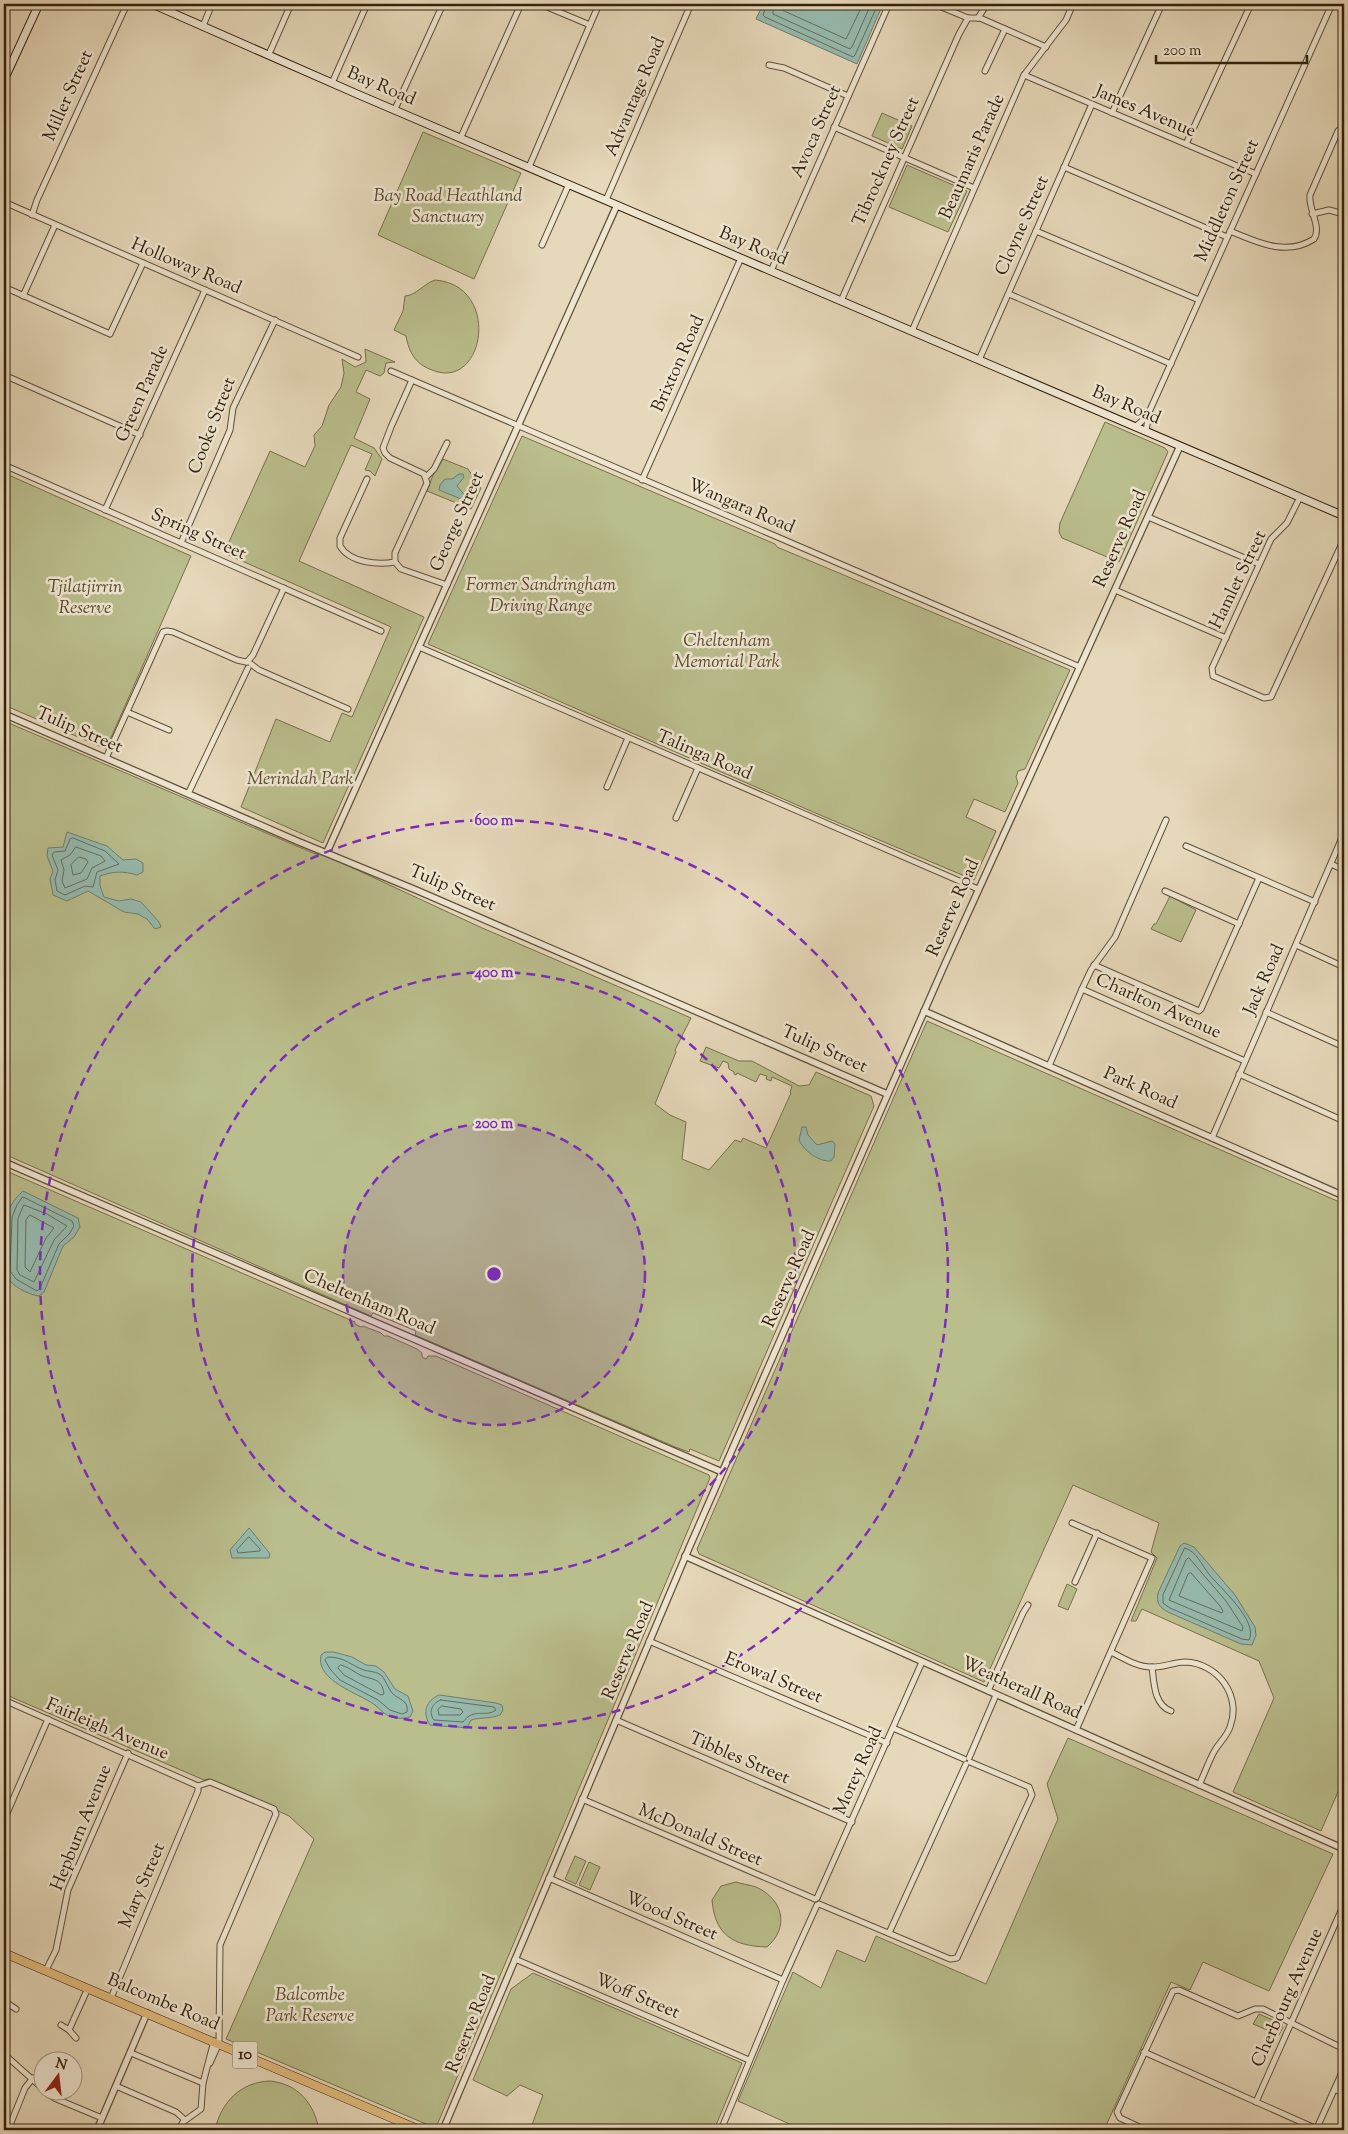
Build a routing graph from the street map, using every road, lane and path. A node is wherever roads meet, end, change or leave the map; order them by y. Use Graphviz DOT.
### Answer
graph roads {
  1 [pos="38,4"];
  2 [pos="127,4"];
  3 [pos="152,4"];
  4 [pos="212,4"];
  5 [pos="291,4"];
  6 [pos="367,4"];
  7 [pos="443,4"];
  8 [pos="521,4"];
  9 [pos="540,4"];
  10 [pos="599,4"];
  11 [pos="691,4"];
  12 [pos="889,4"];
  13 [pos="934,4"];
  14 [pos="1073,4"];
  15 [pos="1162,4"];
  16 [pos="1251,4"];
  17 [pos="1332,4"];
  18 [pos="986,5"];
  19 [pos="966,17"];
  20 [pos="980,18"];
  21 [pos="590,25"];
  22 [pos="203,26"];
  23 [pos="1005,29"];
  24 [pos="1046,46"];
  25 [pos="269,54"];
  26 [pos="769,65"];
  27 [pos="985,71"];
  28 [pos="1024,75"];
  29 [pos="4,80"];
  30 [pos="332,83"];
  31 [pos="848,96"];
  32 [pos="1092,104"];
  33 [pos="395,109"];
  34 [pos="1112,113"];
  35 [pos="1344,126"];
  36 [pos="834,127"];
  37 [pos="461,137"];
  38 [pos="1186,144"];
  39 [pos="904,158"];
  40 [pos="529,166"];
  41 [pos="1064,167"];
  42 [pos="1256,174"];
  43 [pos="569,184"];
  44 [pos="974,188"];
  45 [pos="606,200"];
  46 [pos="4,202"];
  47 [pos="617,205"];
  48 [pos="31,214"];
  49 [pos="1312,214"];
  50 [pos="1344,214"];
  51 [pos="55,225"];
  52 [pos="1036,231"];
  53 [pos="1230,231"];
  54 [pos="1227,237"];
  55 [pos="542,245"];
  56 [pos="741,258"];
  57 [pos="143,263"];
  58 [pos="770,271"];
  59 [pos="4,288"];
  60 [pos="205,290"];
  61 [pos="1009,294"];
  62 [pos="23,296"];
  63 [pos="1199,300"];
  64 [pos="841,301"];
  65 [pos="273,320"];
  66 [pos="912,331"];
  67 [pos="358,356"];
  68 [pos="979,360"];
  69 [pos="1171,364"];
  70 [pos="391,371"];
  71 [pos="4,375"];
  72 [pos="412,380"];
  73 [pos="1150,410"];
  74 [pos="1135,426"];
  75 [pos="518,427"];
  76 [pos="1146,431"];
  77 [pos="140,434"];
  78 [pos="447,443"];
  79 [pos="1180,446"];
  80 [pos="4,465"];
  81 [pos="426,477"];
  82 [pos="367,479"];
  83 [pos="642,480"];
  84 [pos="1300,497"];
  85 [pos="105,510"];
  86 [pos="1344,516"];
  87 [pos="1148,517"];
  88 [pos="1344,539"];
  89 [pos="180,542"];
  90 [pos="395,562"];
  91 [pos="1259,564"];
  92 [pos="446,585"];
  93 [pos="283,588"];
  94 [pos="1115,590"];
  95 [pos="381,631"];
  96 [pos="1226,638"];
  97 [pos="419,647"];
  98 [pos="248,665"];
  99 [pos="1080,667"];
  100 [pos="348,709"];
  101 [pos="127,712"];
  102 [pos="4,714"];
  103 [pos="169,730"];
  104 [pos="628,738"];
  105 [pos="106,758"];
  106 [pos="698,768"];
  107 [pos="607,787"];
  108 [pos="190,795"];
  109 [pos="676,818"];
  110 [pos="1166,820"];
  111 [pos="1344,833"];
  112 [pos="1186,846"];
  113 [pos="327,852"];
  114 [pos="1331,864"];
  115 [pos="1344,870"];
  116 [pos="1260,878"];
  117 [pos="978,889"];
  118 [pos="1165,891"];
  119 [pos="1315,902"];
  120 [pos="1239,924"];
  121 [pos="1296,945"];
  122 [pos="1094,965"];
  123 [pos="1344,966"];
  124 [pos="1082,989"];
  125 [pos="924,1011"];
  126 [pos="1266,1012"];
  127 [pos="1344,1047"];
  128 [pos="1245,1060"];
  129 [pos="1049,1066"];
  130 [pos="1239,1074"];
  131 [pos="887,1094"];
  132 [pos="1344,1121"];
  133 [pos="1212,1138"];
  134 [pos="4,1162"];
  135 [pos="1344,1196"];
  136 [pos="722,1472"];
  137 [pos="1072,1523"];
  138 [pos="1096,1534"];
  139 [pos="685,1556"];
  140 [pos="1075,1582"];
  141 [pos="1028,1605"];
  142 [pos="649,1641"];
  143 [pos="1111,1652"];
  144 [pos="922,1662"];
  145 [pos="1152,1667"];
  146 [pos="988,1691"];
  147 [pos="996,1695"];
  148 [pos="4,1700"];
  149 [pos="1171,1711"];
  150 [pos="48,1719"];
  151 [pos="616,1720"];
  152 [pos="893,1728"];
  153 [pos="1076,1730"];
  154 [pos="887,1743"];
  155 [pos="128,1753"];
  156 [pos="967,1761"];
  157 [pos="1199,1785"];
  158 [pos="198,1786"];
  159 [pos="582,1799"];
  160 [pos="4,1820"];
  161 [pos="852,1822"];
  162 [pos="1344,1849"];
  163 [pos="549,1878"];
  164 [pos="817,1902"];
  165 [pos="1344,1904"];
  166 [pos="889,1933"];
  167 [pos="4,1953"];
  168 [pos="515,1959"];
  169 [pos="46,1970"];
  170 [pos="783,1980"];
  171 [pos="88,1988"];
  172 [pos="111,1998"];
  173 [pos="4,2000"];
  174 [pos="16,2009"];
  175 [pos="148,2014"];
  176 [pos="1292,2023"];
  177 [pos="61,2026"];
  178 [pos="68,2030"];
  179 [pos="76,2038"];
  180 [pos="217,2042"];
  181 [pos="1344,2050"];
  182 [pos="131,2052"];
  183 [pos="1144,2052"];
  184 [pos="4,2054"];
  185 [pos="750,2060"];
  186 [pos="1344,2068"];
  187 [pos="32,2077"];
  188 [pos="32,2079"];
  189 [pos="203,2083"];
  190 [pos="116,2086"];
  191 [pos="1335,2089"];
  192 [pos="1344,2094"];
  193 [pos="64,2102"];
  194 [pos="1256,2102"];
  195 [pos="102,2118"];
  196 [pos="186,2120"];
  197 [pos="8,2130"];
  198 [pos="97,2130"];
  199 [pos="178,2130"];
  200 [pos="420,2130"];
  201 [pos="443,2130"];
  202 [pos="721,2130"];
  203 [pos="1146,2130"];
  204 [pos="1316,2130"];
  1 -- 29 [label="main road"];
  2 -- 48 [label="street, Miller Street"];
  3 -- 22 [label="main road, Bay Road"];
  4 -- 22 [label="street"];
  5 -- 25 [label="street"];
  6 -- 30 [label="street"];
  7 -- 33 [label="street"];
  8 -- 37 [label="street"];
  9 -- 21 [label="street"];
  10 -- 21 [label="street"];
  11 -- 45 [label="street, Advantage Road"];
  12 -- 31 [label="street, Avoca Street"];
  13 -- 19 [label="street"];
  14 -- 24 [label="street, Beaumaris Parade"];
  15 -- 34 [label="street"];
  16 -- 38 [label="street"];
  17 -- 42 [label="street, Middleton Street"];
  18 -- 20 [label="street"];
  19 -- 20 [label="street"];
  19 -- 39 [label="street, Tibrockney Street"];
  20 -- 23 [label="street"];
  21 -- 40 [label="street"];
  22 -- 25 [label="main road, Bay Road"];
  23 -- 24 [label="street"];
  23 -- 27 [label="street"];
  24 -- 28 [label="street, Beaumaris Parade"];
  25 -- 30 [label="main road, Bay Road"];
  26 -- 31 [label="street"];
  28 -- 32 [label="street, James Avenue"];
  28 -- 44 [label="street, Beaumaris Parade"];
  30 -- 33 [label="main road, Bay Road"];
  31 -- 36 [label="street, Avoca Street"];
  32 -- 34 [label="street, James Avenue"];
  32 -- 41 [label="street, Cloyne Street"];
  33 -- 37 [label="main road, Bay Road"];
  34 -- 38 [label="street, James Avenue"];
  35 -- 49 [label="street"];
  36 -- 39 [label="street"];
  36 -- 58 [label="street, Avoca Street"];
  37 -- 40 [label="main road, Bay Road"];
  38 -- 42 [label="street, James Avenue"];
  39 -- 44 [label="street"];
  39 -- 64 [label="street, Tibrockney Street"];
  40 -- 43 [label="main road, Bay Road"];
  41 -- 52 [label="street, Cloyne Street"];
  41 -- 54 [label="street"];
  42 -- 53 [label="street, Middleton Street"];
  43 -- 45 [label="main road, Bay Road"];
  43 -- 55 [label="street"];
  44 -- 66 [label="street, Beaumaris Parade"];
  45 -- 47 [label="main road, Bay Road"];
  46 -- 48 [label="street, Holloway Road"];
  47 -- 56 [label="main road, Bay Road"];
  47 -- 75 [label="street, George Street"];
  48 -- 51 [label="street, Holloway Road"];
  49 -- 50 [label="street"];
  49 -- 53 [label="street"];
  51 -- 57 [label="street, Holloway Road"];
  51 -- 62 [label="street"];
  52 -- 61 [label="street, Cloyne Street"];
  52 -- 63 [label="street"];
  53 -- 54 [label="street, Middleton Street"];
  54 -- 63 [label="street, Middleton Street"];
  56 -- 58 [label="main road, Bay Road"];
  56 -- 83 [label="street, Brixton Road"];
  57 -- 60 [label="street, Holloway Road"];
  57 -- 62 [label="street"];
  58 -- 64 [label="main road, Bay Road"];
  59 -- 62 [label="street"];
  60 -- 65 [label="street, Holloway Road"];
  60 -- 77 [label="street, Green Parade"];
  61 -- 68 [label="street, Cloyne Street"];
  61 -- 69 [label="street"];
  63 -- 69 [label="street, Middleton Street"];
  64 -- 66 [label="main road, Bay Road"];
  65 -- 67 [label="street, Holloway Road"];
  65 -- 89 [label="street, Cooke Street"];
  66 -- 68 [label="main road, Bay Road"];
  68 -- 74 [label="main road, Bay Road"];
  69 -- 73 [label="street, Middleton Street"];
  70 -- 72 [label="street, Wangara Road"];
  71 -- 77 [label="street"];
  72 -- 75 [label="street, Wangara Road"];
  72 -- 81 [label="street"];
  73 -- 74 [label="street, Middleton Street"];
  73 -- 76 [label="street, Middleton Street"];
  74 -- 76 [label="main road, Bay Road"];
  75 -- 83 [label="street, Wangara Road"];
  75 -- 92 [label="street, George Street"];
  76 -- 79 [label="main road, Bay Road"];
  77 -- 85 [label="street, Green Parade"];
  78 -- 81 [label="street"];
  79 -- 84 [label="main road, Bay Road"];
  79 -- 87 [label="street, Reserve Road"];
  80 -- 85 [label="street, Spring Street"];
  81 -- 90 [label="street"];
  82 -- 90 [label="street"];
  83 -- 99 [label="street, Wangara Road"];
  84 -- 86 [label="main road, Bay Road"];
  84 -- 91 [label="street, Hamlet Street"];
  85 -- 89 [label="street, Spring Street"];
  87 -- 91 [label="street"];
  87 -- 94 [label="street, Reserve Road"];
  88 -- 96 [label="street, Hamlet Street"];
  89 -- 93 [label="street, Spring Street"];
  90 -- 92 [label="street"];
  91 -- 96 [label="street, Hamlet Street"];
  92 -- 97 [label="street, George Street"];
  93 -- 95 [label="street, Spring Street"];
  93 -- 98 [label="street"];
  94 -- 96 [label="street"];
  94 -- 99 [label="street, Reserve Road"];
  97 -- 104 [label="street, Talinga Road"];
  97 -- 113 [label="street, George Street"];
  98 -- 100 [label="street"];
  98 -- 101 [label="street"];
  98 -- 108 [label="street"];
  99 -- 117 [label="street, Reserve Road"];
  101 -- 103 [label="street"];
  101 -- 105 [label="street"];
  102 -- 105 [label="street, Tulip Street"];
  104 -- 106 [label="street, Talinga Road"];
  104 -- 107 [label="street"];
  105 -- 108 [label="street, Tulip Street"];
  106 -- 109 [label="street"];
  106 -- 117 [label="street, Talinga Road"];
  108 -- 113 [label="street, Tulip Street"];
  110 -- 122 [label="street"];
  111 -- 114 [label="street, Jack Road"];
  112 -- 116 [label="street"];
  113 -- 131 [label="street, Tulip Street"];
  114 -- 115 [label="street"];
  114 -- 119 [label="street, Jack Road"];
  116 -- 119 [label="street"];
  116 -- 120 [label="street"];
  117 -- 125 [label="street, Reserve Road"];
  118 -- 120 [label="street"];
  119 -- 121 [label="street, Jack Road"];
  120 -- 122 [label="street"];
  121 -- 123 [label="street"];
  121 -- 126 [label="street, Jack Road"];
  122 -- 124 [label="street"];
  124 -- 128 [label="street, Charlton Avenue"];
  124 -- 129 [label="street, Charlton Avenue"];
  125 -- 129 [label="street, Park Road"];
  125 -- 131 [label="street, Reserve Road"];
  126 -- 127 [label="street"];
  126 -- 128 [label="street, Jack Road"];
  128 -- 130 [label="street, Jack Road"];
  129 -- 133 [label="street, Park Road"];
  130 -- 132 [label="street"];
  130 -- 133 [label="street, Jack Road"];
  131 -- 136 [label="street, Reserve Road"];
  133 -- 135 [label="street, Park Road"];
  134 -- 136 [label="street, Cheltenham Road"];
  136 -- 139 [label="street, Reserve Road"];
  137 -- 138 [label="street"];
  138 -- 140 [label="street"];
  138 -- 143 [label="street"];
  139 -- 142 [label="street, Reserve Road"];
  139 -- 144 [label="street, Weatherall Road"];
  141 -- 146 [label="street"];
  142 -- 151 [label="street, Reserve Road"];
  142 -- 154 [label="street, Erowal Street"];
  143 -- 145 [label="street"];
  143 -- 153 [label="street"];
  144 -- 146 [label="street, Weatherall Road"];
  144 -- 152 [label="street, Morey Road"];
  145 -- 149 [label="street"];
  145 -- 157 [label="street"];
  146 -- 147 [label="street, Weatherall Road"];
  147 -- 153 [label="street, Weatherall Road"];
  147 -- 156 [label="street"];
  148 -- 150 [label="street, Fairleigh Avenue"];
  150 -- 155 [label="street, Fairleigh Avenue"];
  150 -- 160 [label="street"];
  151 -- 159 [label="street, Reserve Road"];
  151 -- 161 [label="street, Tibbles Street"];
  152 -- 154 [label="street, Morey Road"];
  152 -- 156 [label="street"];
  153 -- 157 [label="street, Weatherall Road"];
  154 -- 161 [label="street, Morey Road"];
  155 -- 158 [label="street, Fairleigh Avenue"];
  155 -- 169 [label="street, Hepburn Avenue"];
  156 -- 166 [label="street"];
  156 -- 166 [label="street, McDonald Street"];
  157 -- 162 [label="street, Weatherall Road"];
  158 -- 172 [label="street, Mary Street"];
  158 -- 180 [label="street"];
  159 -- 163 [label="street, Reserve Road"];
  159 -- 164 [label="street, McDonald Street"];
  161 -- 164 [label="street, Morey Road"];
  163 -- 168 [label="street, Reserve Road"];
  163 -- 170 [label="street, Wood Street"];
  164 -- 166 [label="street, McDonald Street"];
  164 -- 170 [label="street, Morey Road"];
  165 -- 176 [label="street, Cherbourg Avenue"];
  167 -- 169 [label="main road, Balcombe Road / 10"];
  168 -- 185 [label="street, Woff Street"];
  168 -- 201 [label="street, Reserve Road"];
  169 -- 171 [label="main road, Balcombe Road / 10"];
  170 -- 185 [label="street, Morey Road"];
  171 -- 172 [label="main road, Balcombe Road / 10"];
  171 -- 178 [label="street"];
  172 -- 175 [label="main road, Balcombe Road / 10"];
  173 -- 174 [label="street"];
  175 -- 180 [label="main road, Balcombe Road / 10"];
  175 -- 182 [label="street"];
  176 -- 181 [label="street"];
  176 -- 183 [label="street"];
  176 -- 194 [label="street, Cherbourg Avenue"];
  177 -- 178 [label="street"];
  178 -- 179 [label="street"];
  180 -- 189 [label="street"];
  180 -- 200 [label="main road, Balcombe Road / 10"];
  182 -- 189 [label="street"];
  182 -- 190 [label="street"];
  183 -- 194 [label="street"];
  183 -- 203 [label="street"];
  184 -- 187 [label="street"];
  185 -- 202 [label="street, Morey Road"];
  186 -- 191 [label="street"];
  188 -- 197 [label="street"];
  189 -- 196 [label="street"];
  190 -- 195 [label="street"];
  190 -- 196 [label="street"];
  191 -- 192 [label="street"];
  191 -- 204 [label="street"];
  193 -- 195 [label="street"];
  194 -- 204 [label="street"];
  195 -- 198 [label="street"];
  196 -- 199 [label="street"];
}
